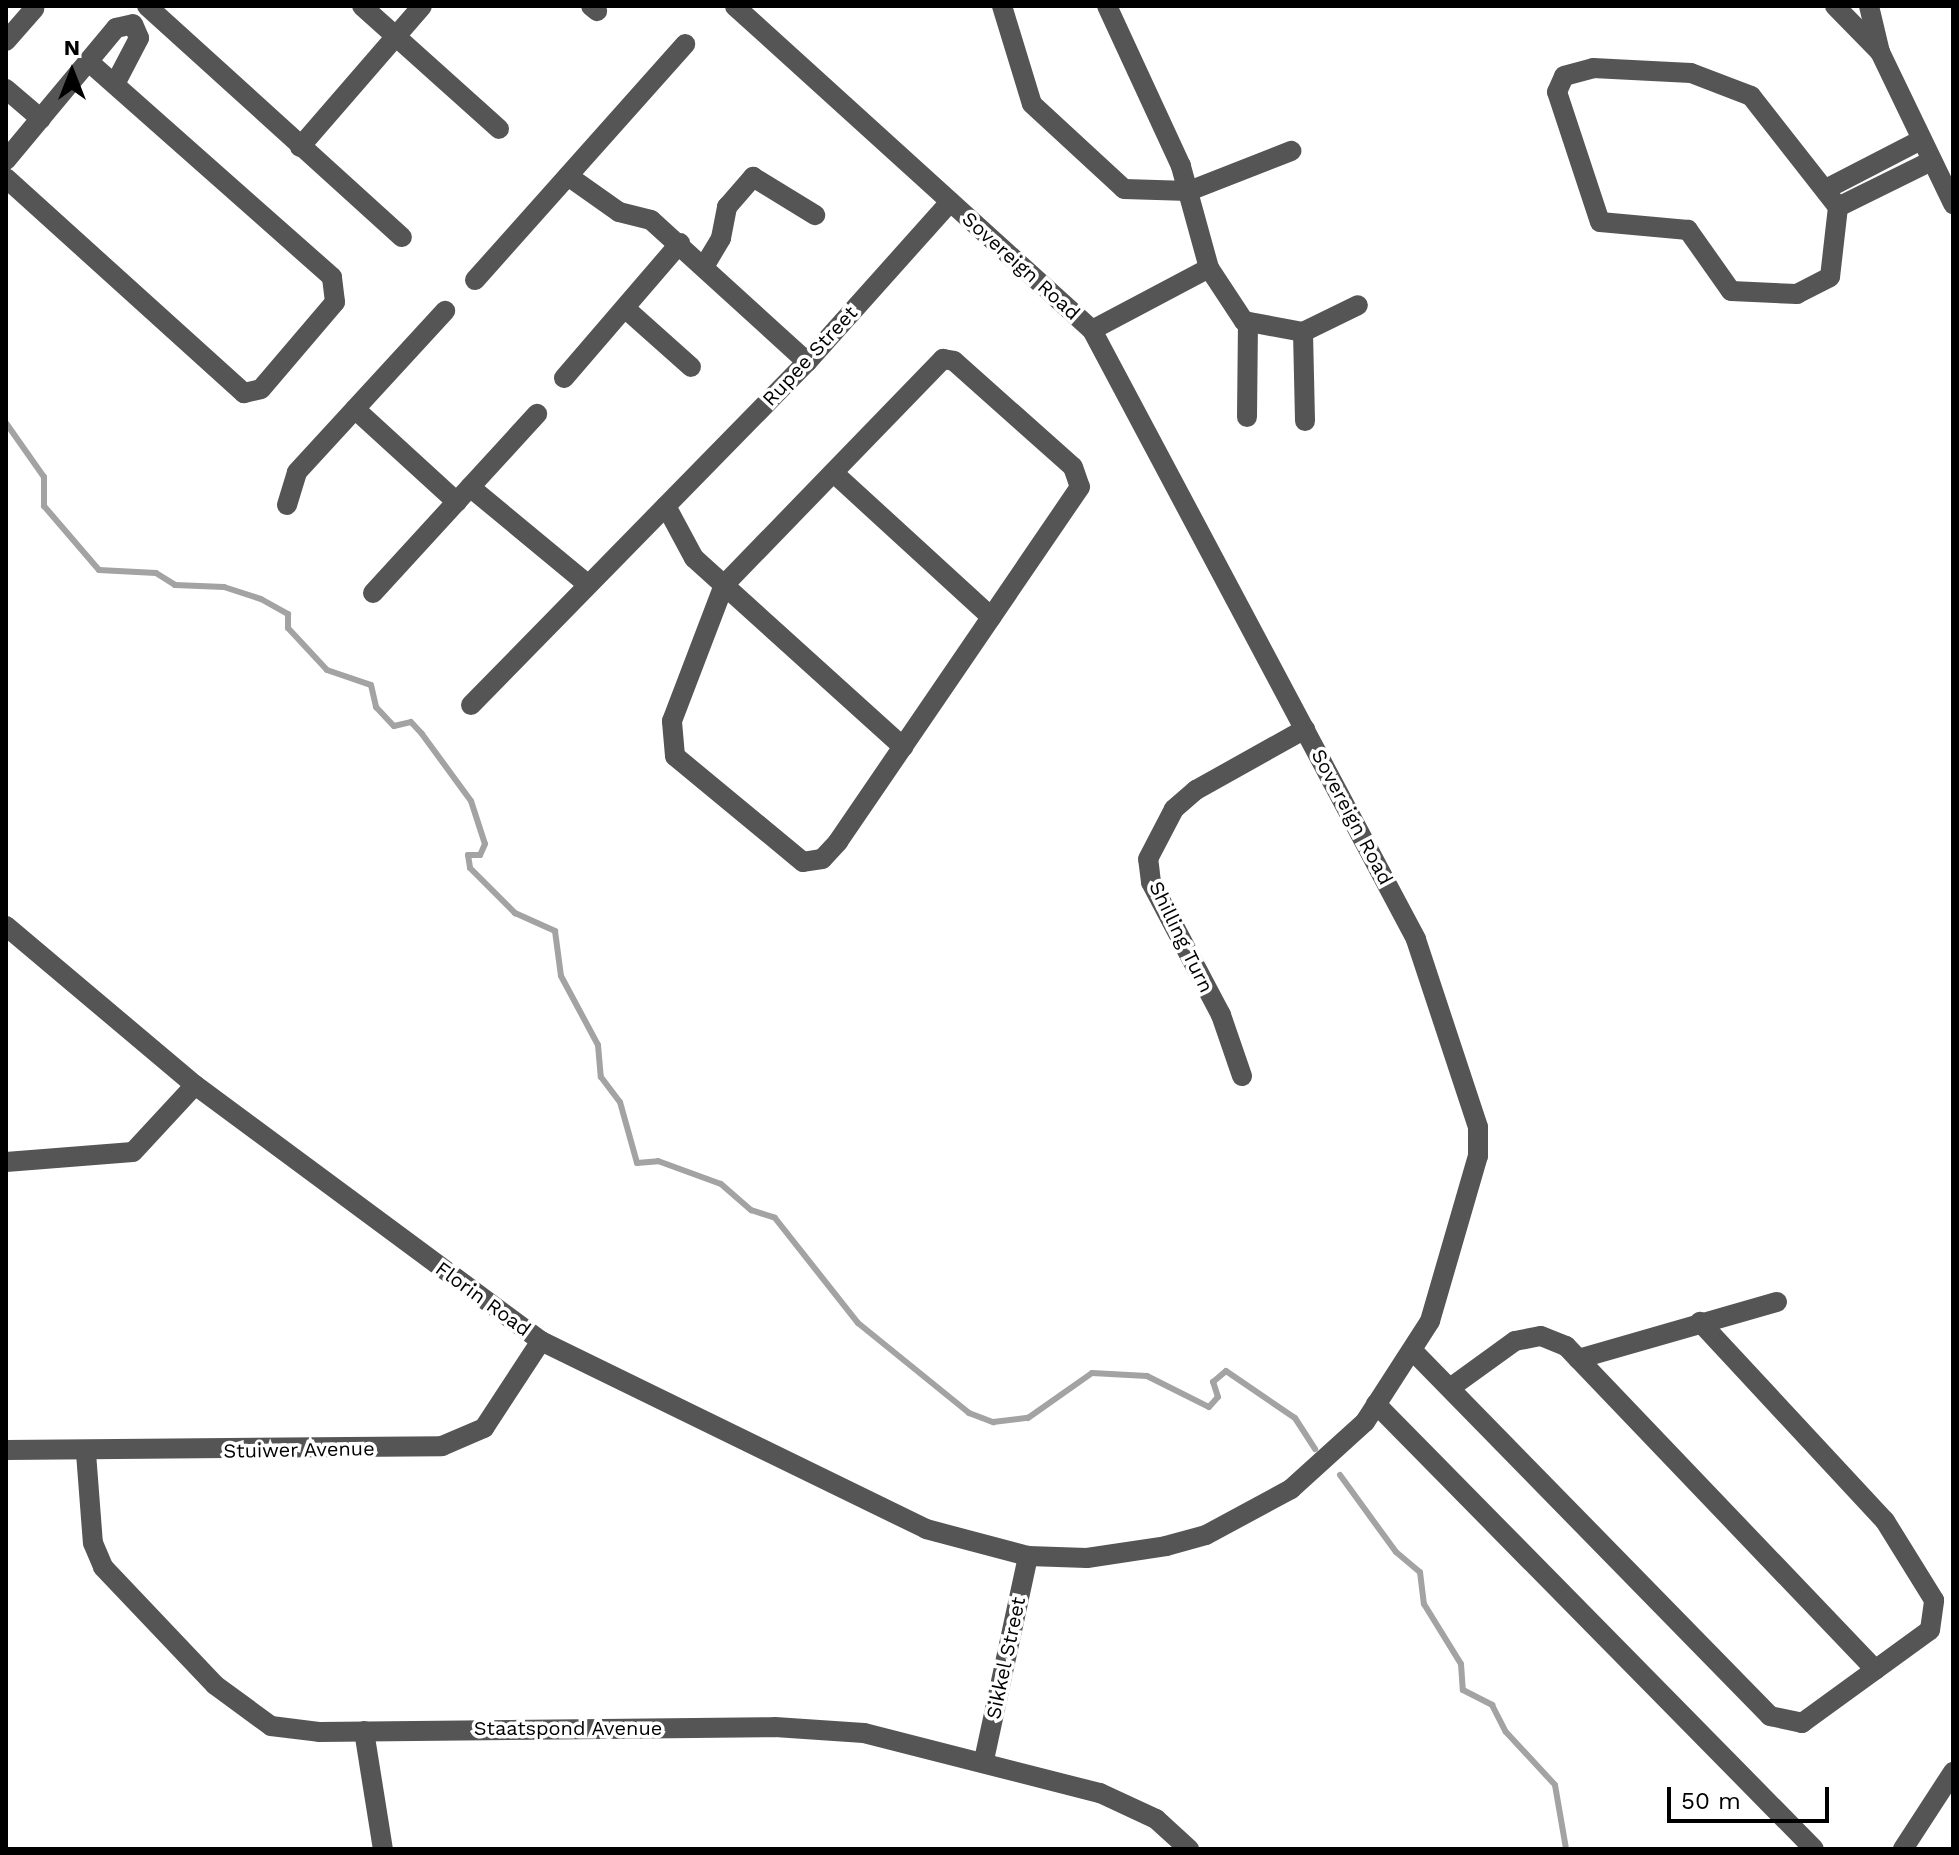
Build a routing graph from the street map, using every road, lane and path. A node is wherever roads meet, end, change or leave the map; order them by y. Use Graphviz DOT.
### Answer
graph roads {
  1 [pos="146,6"];
  2 [pos="362,6"];
  3 [pos="422,6"];
  4 [pos="735,6"];
  5 [pos="1002,6"];
  6 [pos="1107,6"];
  7 [pos="1835,6"];
  8 [pos="1869,6"];
  9 [pos="34,9"];
  10 [pos="133,24"];
  11 [pos="395,36"];
  12 [pos="6,41"];
  13 [pos="685,44"];
  14 [pos="1880,52"];
  15 [pos="89,62"];
  16 [pos="115,84"];
  17 [pos="6,89"];
  18 [pos="41,119"];
  19 [pos="499,129"];
  20 [pos="1921,140"];
  21 [pos="300,147"];
  22 [pos="1291,151"];
  23 [pos="6,160"];
  24 [pos="1931,161"];
  25 [pos="568,176"];
  26 [pos="6,178"];
  27 [pos="1826,189"];
  28 [pos="1189,191"];
  29 [pos="950,202"];
  30 [pos="1953,204"];
  31 [pos="1838,207"];
  32 [pos="815,215"];
  33 [pos="402,237"];
  34 [pos="680,243"];
  35 [pos="705,265"];
  36 [pos="1209,268"];
  37 [pos="475,280"];
  38 [pos="1358,305"];
  39 [pos="626,309"];
  40 [pos="445,311"];
  41 [pos="1248,322"];
  42 [pos="1092,330"];
  43 [pos="1303,332"];
  44 [pos="807,362"];
  45 [pos="691,367"];
  46 [pos="564,378"];
  47 [pos="355,409"];
  48 [pos="537,414"];
  49 [pos="1247,417"];
  50 [pos="1305,421"];
  51 [pos="835,474"];
  52 [pos="463,494"];
  53 [pos="287,505"];
  54 [pos="666,506"];
  55 [pos="585,582"];
  56 [pos="724,585"];
  57 [pos="373,593"];
  58 [pos="991,617"];
  59 [pos="471,705"];
  60 [pos="1305,729"];
  61 [pos="903,747"];
  62 [pos="6,926"];
  63 [pos="1242,1076"];
  64 [pos="195,1085"];
  65 [pos="6,1162"];
  66 [pos="1777,1302"];
  67 [pos="1700,1322"];
  68 [pos="541,1341"];
  69 [pos="1413,1351"];
  70 [pos="1578,1359"];
  71 [pos="1450,1388"];
  72 [pos="1376,1404"];
  73 [pos="6,1450"];
  74 [pos="86,1453"];
  75 [pos="1028,1556"];
  76 [pos="1876,1670"];
  77 [pos="364,1731"];
  78 [pos="984,1760"];
  79 [pos="1953,1772"];
  80 [pos="383,1849"];
  81 [pos="1189,1849"];
  82 [pos="1814,1849"];
  83 [pos="1903,1849"];
  1 -- 10 [label="street"];
  1 -- 21 [label="street"];
  2 -- 11 [label="street"];
  3 -- 11 [label="street"];
  4 -- 29 [label="street, Sovereign Road"];
  5 -- 28 [label="street"];
  6 -- 28 [label="street"];
  7 -- 14 [label="street"];
  8 -- 14 [label="street"];
  9 -- 12 [label="street"];
  10 -- 15 [label="street"];
  10 -- 16 [label="street"];
  11 -- 19 [label="street"];
  11 -- 21 [label="street"];
  13 -- 25 [label="street"];
  14 -- 20 [label="street"];
  15 -- 16 [label="street"];
  15 -- 18 [label="street"];
  16 -- 26 [label="street"];
  17 -- 18 [label="street"];
  18 -- 23 [label="street"];
  20 -- 24 [label="street"];
  20 -- 27 [label="street"];
  21 -- 33 [label="street"];
  22 -- 28 [label="street"];
  24 -- 30 [label="street"];
  24 -- 31 [label="street"];
  25 -- 34 [label="street"];
  25 -- 37 [label="street"];
  27 -- 31 [label="street"];
  27 -- 31 [label="street"];
  28 -- 36 [label="street"];
  29 -- 42 [label="street, Sovereign Road"];
  29 -- 44 [label="street, Rupee Street"];
  32 -- 35 [label="street"];
  34 -- 35 [label="street"];
  34 -- 39 [label="street"];
  35 -- 44 [label="street"];
  36 -- 41 [label="street"];
  36 -- 42 [label="street"];
  38 -- 43 [label="street"];
  39 -- 45 [label="street"];
  39 -- 46 [label="street"];
  40 -- 47 [label="street"];
  41 -- 43 [label="street"];
  41 -- 49 [label="street"];
  42 -- 60 [label="street, Sovereign Road"];
  43 -- 50 [label="street"];
  44 -- 54 [label="street, Rupee Street"];
  47 -- 52 [label="street"];
  47 -- 53 [label="street"];
  48 -- 52 [label="street"];
  51 -- 56 [label="street"];
  51 -- 58 [label="street"];
  51 -- 58 [label="street"];
  52 -- 55 [label="street"];
  52 -- 57 [label="street"];
  54 -- 55 [label="street, Rupee Street"];
  54 -- 56 [label="street"];
  55 -- 59 [label="street, Rupee Street"];
  56 -- 61 [label="street"];
  56 -- 61 [label="street"];
  58 -- 61 [label="street"];
  60 -- 63 [label="street, Shilling Turn"];
  60 -- 69 [label="street, Sovereign Road"];
  62 -- 64 [label="street, Florin Road"];
  64 -- 65 [label="street"];
  64 -- 68 [label="street, Florin Road"];
  66 -- 67 [label="street"];
  67 -- 70 [label="street"];
  67 -- 76 [label="street"];
  68 -- 74 [label="street, Stuiwer Avenue"];
  68 -- 75 [label="street, Florin Road"];
  69 -- 71 [label="street"];
  69 -- 72 [label="street, Sovereign Road"];
  70 -- 71 [label="street"];
  70 -- 76 [label="street"];
  71 -- 76 [label="street"];
  72 -- 75 [label="street, Sovereign Road"];
  72 -- 82 [label="street"];
  73 -- 74 [label="street, Stuiwer Avenue"];
  74 -- 77 [label="street, Staatspond Avenue"];
  75 -- 78 [label="street, Sikkel Street"];
  77 -- 78 [label="street, Staatspond Avenue"];
  77 -- 80 [label="street"];
  78 -- 81 [label="street, Staatspond Avenue"];
  79 -- 83 [label="street"];
}
